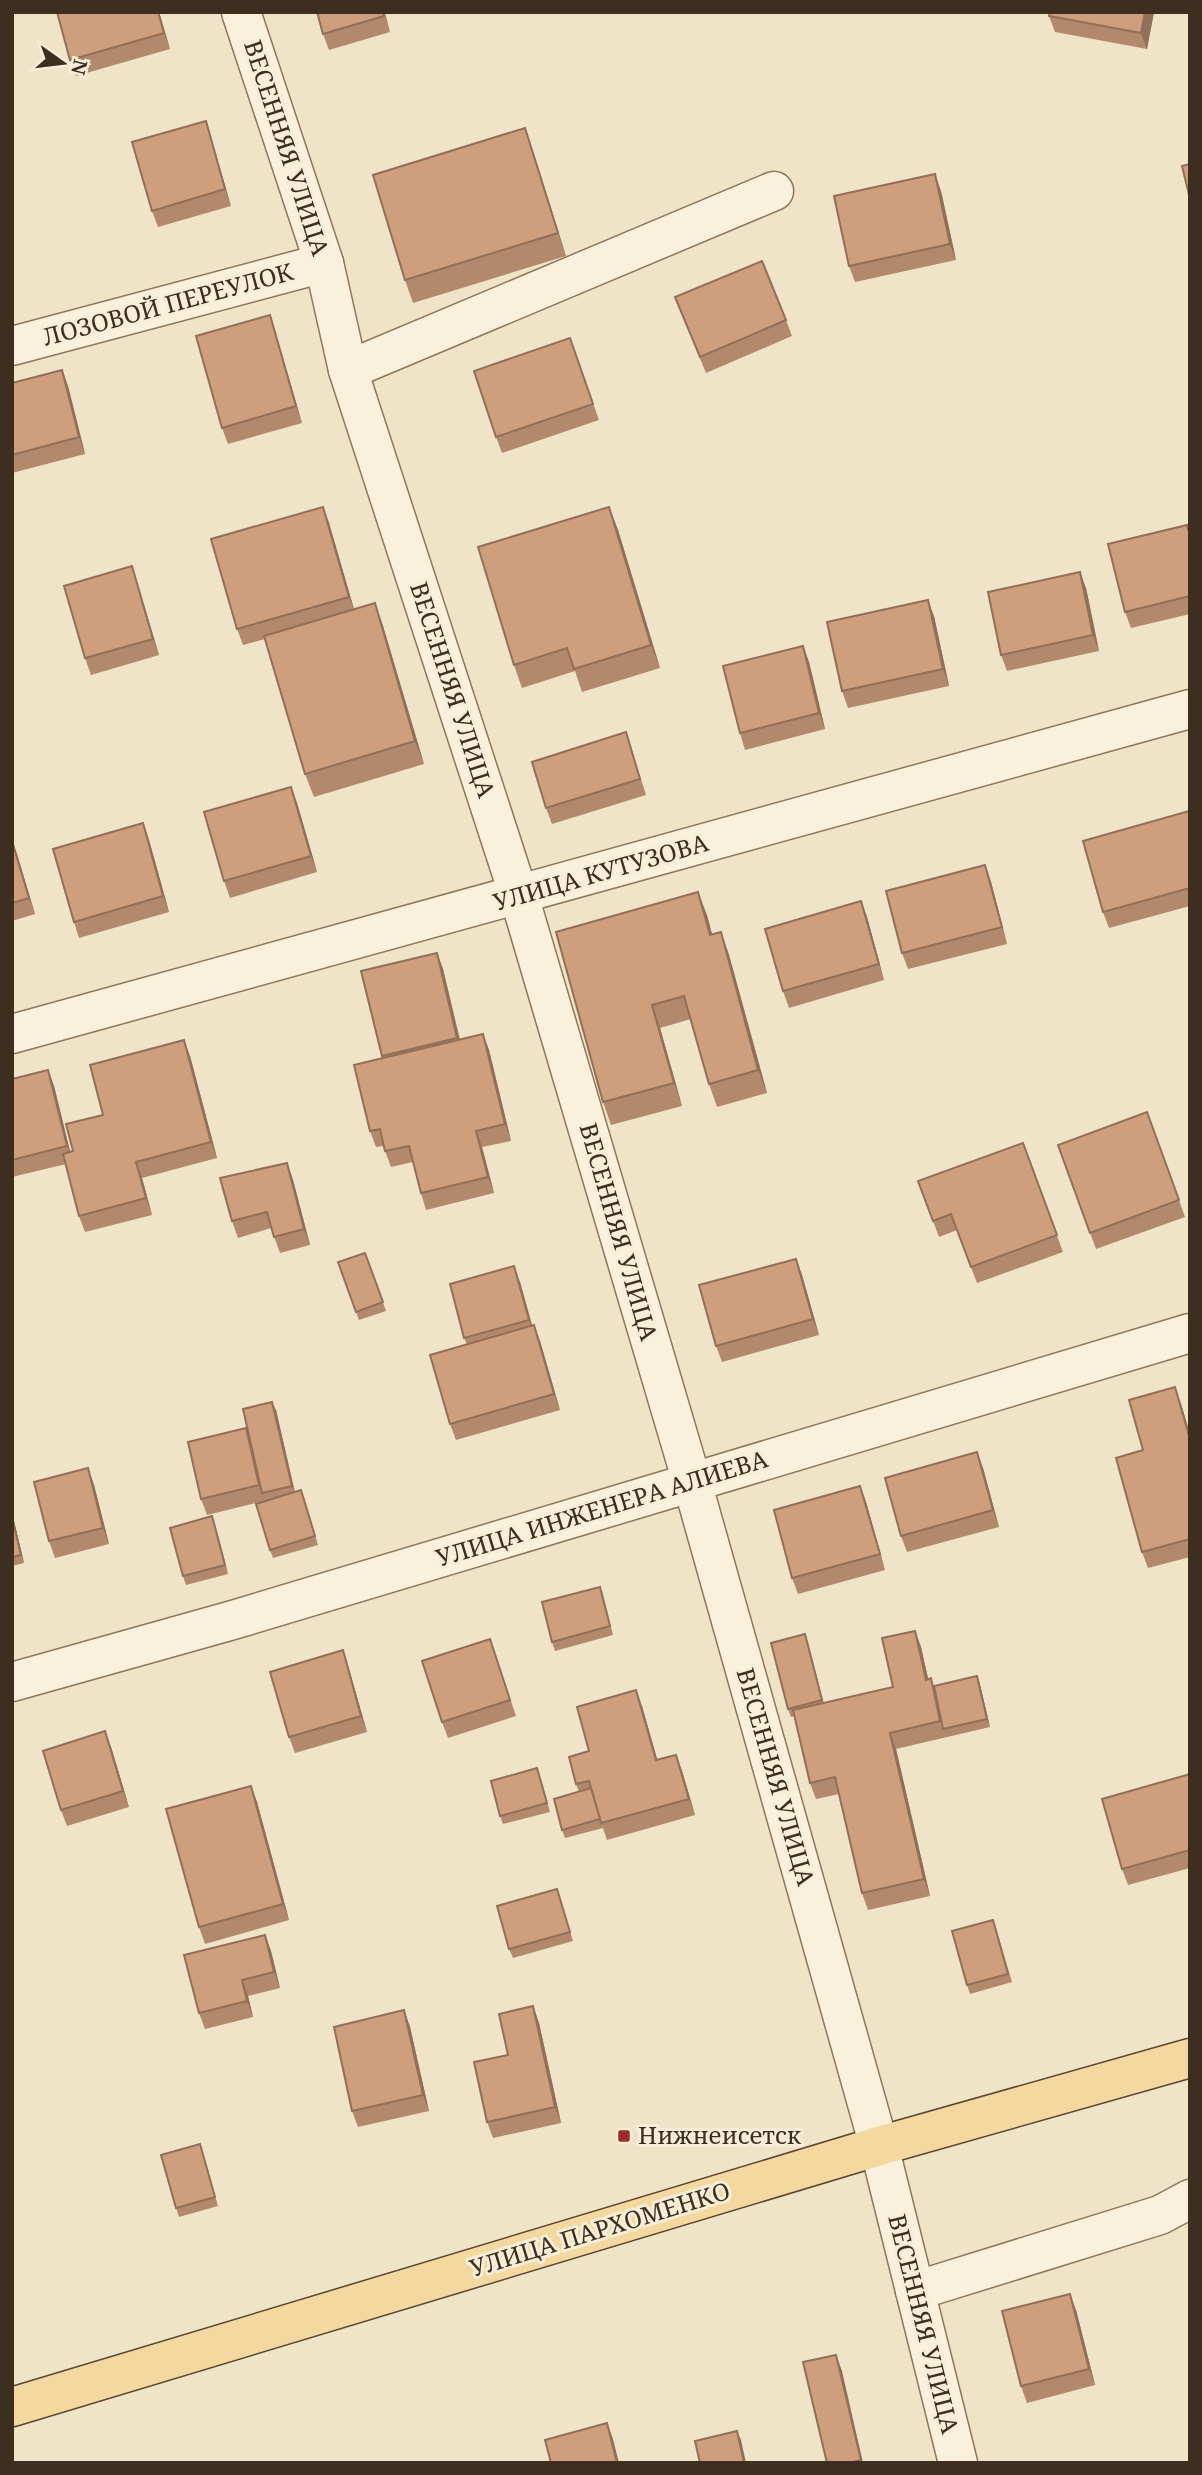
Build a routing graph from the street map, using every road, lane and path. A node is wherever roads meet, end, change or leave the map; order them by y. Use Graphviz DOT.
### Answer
graph roads {
  1 [pos="241,12"];
  2 [pos="774,191"];
  3 [pos="324,263"];
  4 [pos="12,346"];
  5 [pos="348,370"];
  6 [pos="1190,709"];
  7 [pos="519,896"];
  8 [pos="12,1034"];
  9 [pos="1190,1333"];
  10 [pos="692,1482"];
  11 [pos="12,1682"];
  12 [pos="1190,2058"];
  13 [pos="878,2146"];
  14 [pos="1190,2199"];
  15 [pos="915,2291"];
  16 [pos="12,2407"];
  17 [pos="958,2463"];
  1 -- 3 [label="street, ВЕСЕННЯЯ УЛИЦА"];
  2 -- 5 [label="street"];
  3 -- 4 [label="street, ЛОЗОВОЙ ПЕРЕУЛОК"];
  3 -- 5 [label="street, ВЕСЕННЯЯ УЛИЦА"];
  5 -- 7 [label="street, ВЕСЕННЯЯ УЛИЦА"];
  6 -- 7 [label="street, УЛИЦА КУТУЗОВА"];
  7 -- 8 [label="street, УЛИЦА КУТУЗОВА"];
  7 -- 10 [label="street, ВЕСЕННЯЯ УЛИЦА"];
  9 -- 10 [label="street, УЛИЦА ИНЖЕНЕРА АЛИЕВА"];
  10 -- 11 [label="street, УЛИЦА ИНЖЕНЕРА АЛИЕВА"];
  10 -- 13 [label="street, ВЕСЕННЯЯ УЛИЦА"];
  12 -- 13 [label="main road, УЛИЦА ПАРХОМЕНКО"];
  13 -- 15 [label="street, ВЕСЕННЯЯ УЛИЦА"];
  13 -- 16 [label="main road, УЛИЦА ПАРХОМЕНКО"];
  14 -- 15 [label="street"];
  15 -- 17 [label="street, ВЕСЕННЯЯ УЛИЦА"];
}
